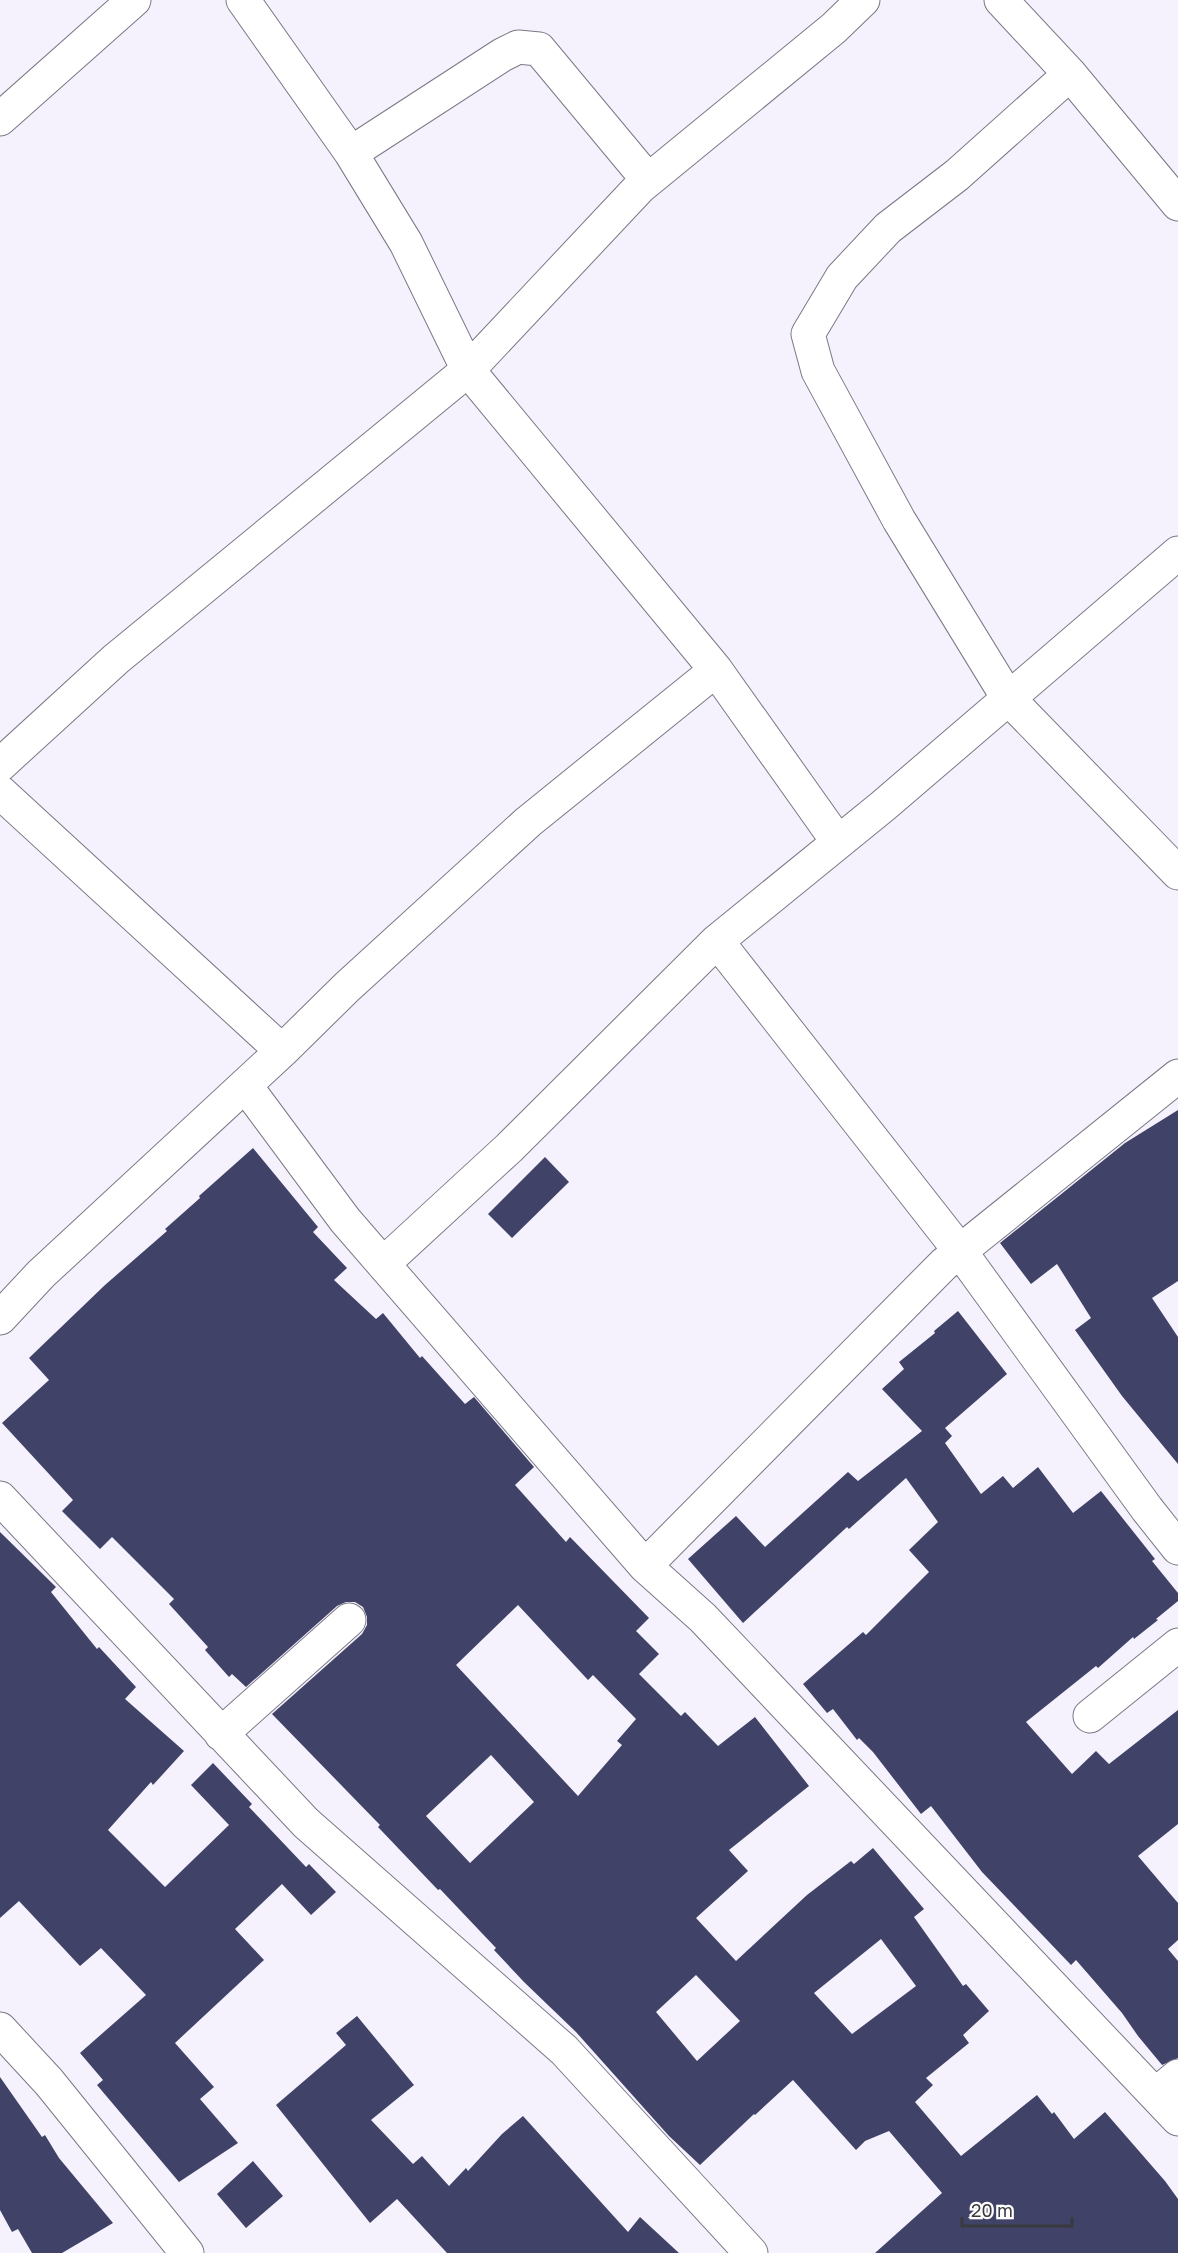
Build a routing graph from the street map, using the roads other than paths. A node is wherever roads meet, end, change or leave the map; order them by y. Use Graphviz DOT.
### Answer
graph roads {
  1 [pos="134,0"];
  2 [pos="243,0"];
  3 [pos="863,0"];
  4 [pos="1001,0"];
  5 [pos="1070,74"];
  6 [pos="0,119"];
  7 [pos="351,153"];
  8 [pos="648,180"];
  9 [pos="1178,204"];
  10 [pos="468,370"];
  11 [pos="1178,553"];
  12 [pos="716,669"];
  13 [pos="1008,698"];
  14 [pos="0,765"];
  15 [pos="0,792"];
  16 [pos="838,842"];
  17 [pos="1178,873"];
  18 [pos="717,941"];
  19 [pos="282,1051"];
  20 [pos="1178,1076"];
  21 [pos="245,1085"];
  22 [pos="960,1251"];
  23 [pos="383,1264"];
  24 [pos="0,1318"];
  25 [pos="0,1498"];
  26 [pos="1178,1548"];
  27 [pos="645,1566"];
  28 [pos="349,1620"];
  29 [pos="1178,1645"];
  30 [pos="1090,1716"];
  31 [pos="221,1734"];
  32 [pos="0,2029"];
  33 [pos="1167,2085"];
  34 [pos="1178,2119"];
  35 [pos="186,2253"];
  36 [pos="751,2253"];
  1 -- 6 [label="street"];
  2 -- 7 [label="street"];
  3 -- 8 [label="street"];
  4 -- 5 [label="street"];
  5 -- 9 [label="street"];
  5 -- 13 [label="street"];
  7 -- 8 [label="street"];
  7 -- 10 [label="street"];
  8 -- 10 [label="street"];
  10 -- 12 [label="street"];
  10 -- 14 [label="street"];
  11 -- 13 [label="street"];
  12 -- 16 [label="street"];
  12 -- 19 [label="street"];
  13 -- 16 [label="street"];
  13 -- 17 [label="street"];
  15 -- 19 [label="street"];
  16 -- 18 [label="street"];
  18 -- 22 [label="street"];
  18 -- 23 [label="street"];
  19 -- 21 [label="street"];
  20 -- 22 [label="street"];
  21 -- 23 [label="street"];
  21 -- 24 [label="street"];
  22 -- 26 [label="street"];
  22 -- 27 [label="street"];
  23 -- 27 [label="street"];
  25 -- 31 [label="street"];
  27 -- 33 [label="street"];
  28 -- 31 [label="street"];
  29 -- 30 [label="street"];
  31 -- 36 [label="street"];
  32 -- 35 [label="street"];
  33 -- 34 [label="street"];
}
